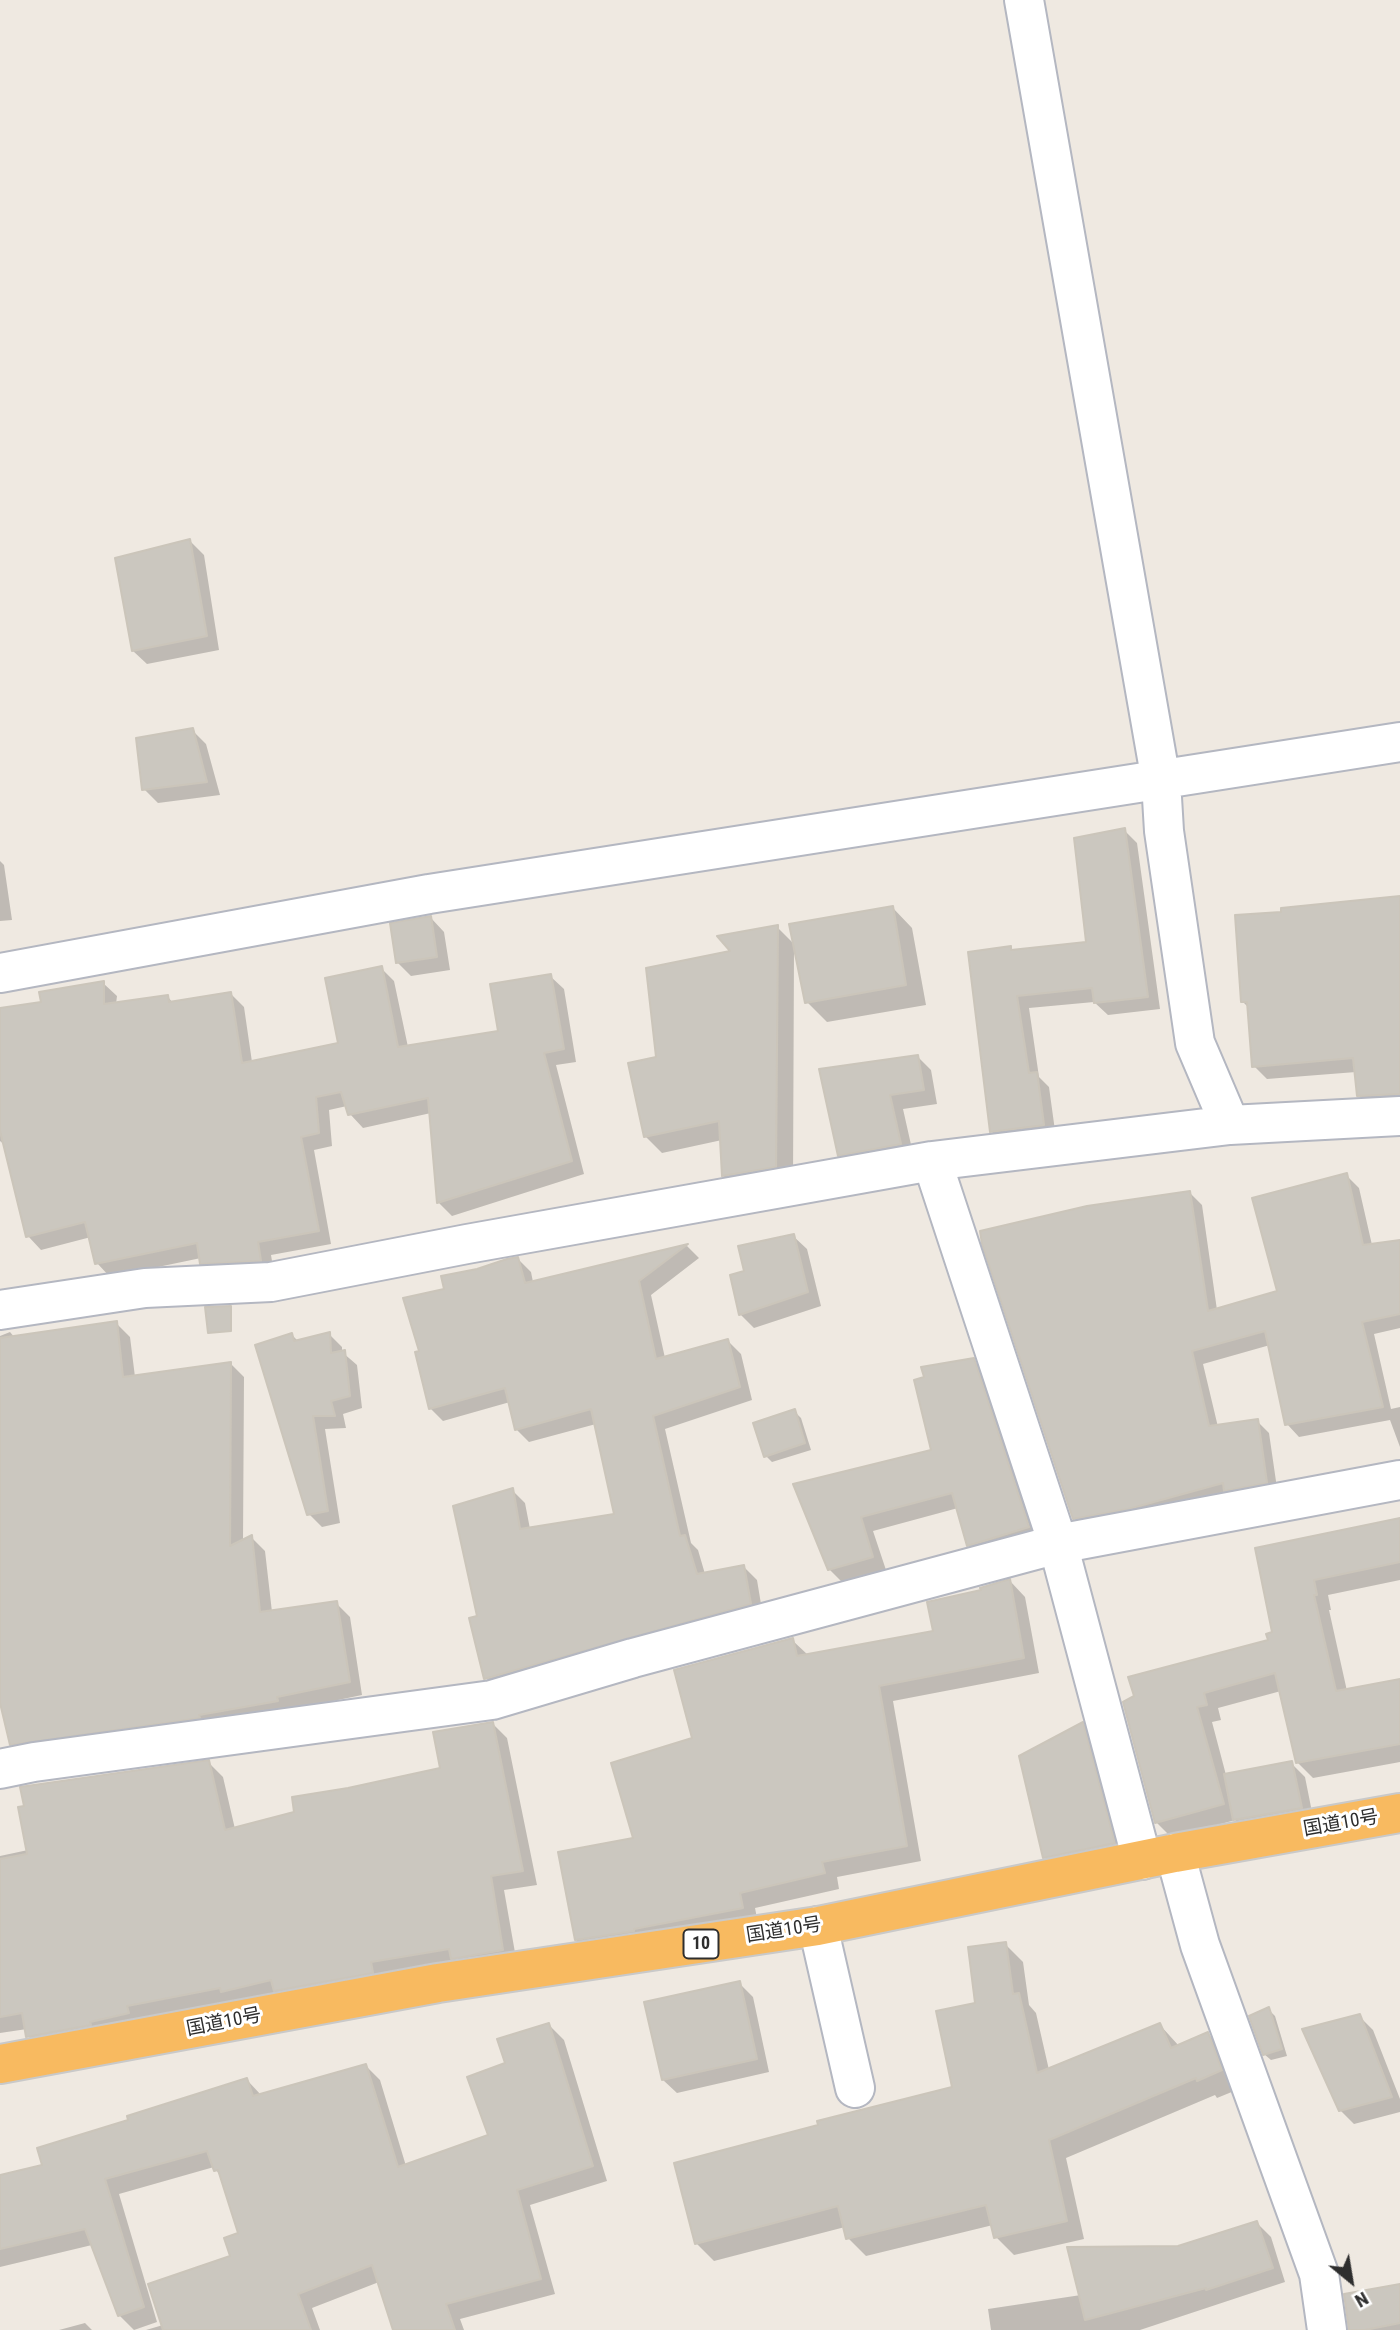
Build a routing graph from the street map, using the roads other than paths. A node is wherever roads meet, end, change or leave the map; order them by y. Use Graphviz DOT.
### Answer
graph roads {
  1 [pos="1024,0"];
  2 [pos="1400,742"];
  3 [pos="1161,781"];
  4 [pos="0,973"];
  5 [pos="1400,1116"];
  6 [pos="1230,1125"];
  7 [pos="932,1161"];
  8 [pos="0,1310"];
  9 [pos="1400,1480"];
  10 [pos="1058,1544"];
  11 [pos="0,1769"];
  12 [pos="1400,1813"];
  13 [pos="1158,1856"];
  14 [pos="818,1926"];
  15 [pos="0,2064"];
  16 [pos="855,2088"];
  17 [pos="1327,2330"];
  1 -- 3 [label="street"];
  2 -- 3 [label="street"];
  3 -- 4 [label="street"];
  3 -- 6 [label="street"];
  5 -- 6 [label="street"];
  6 -- 7 [label="street"];
  7 -- 8 [label="street"];
  7 -- 10 [label="street"];
  9 -- 10 [label="street"];
  10 -- 11 [label="street"];
  10 -- 13 [label="street"];
  12 -- 13 [label="highway, 国道10号 / 10"];
  13 -- 14 [label="highway, 国道10号 / 10"];
  13 -- 17 [label="street"];
  14 -- 15 [label="highway, 国道10号 / 10"];
  14 -- 16 [label="street"];
}
